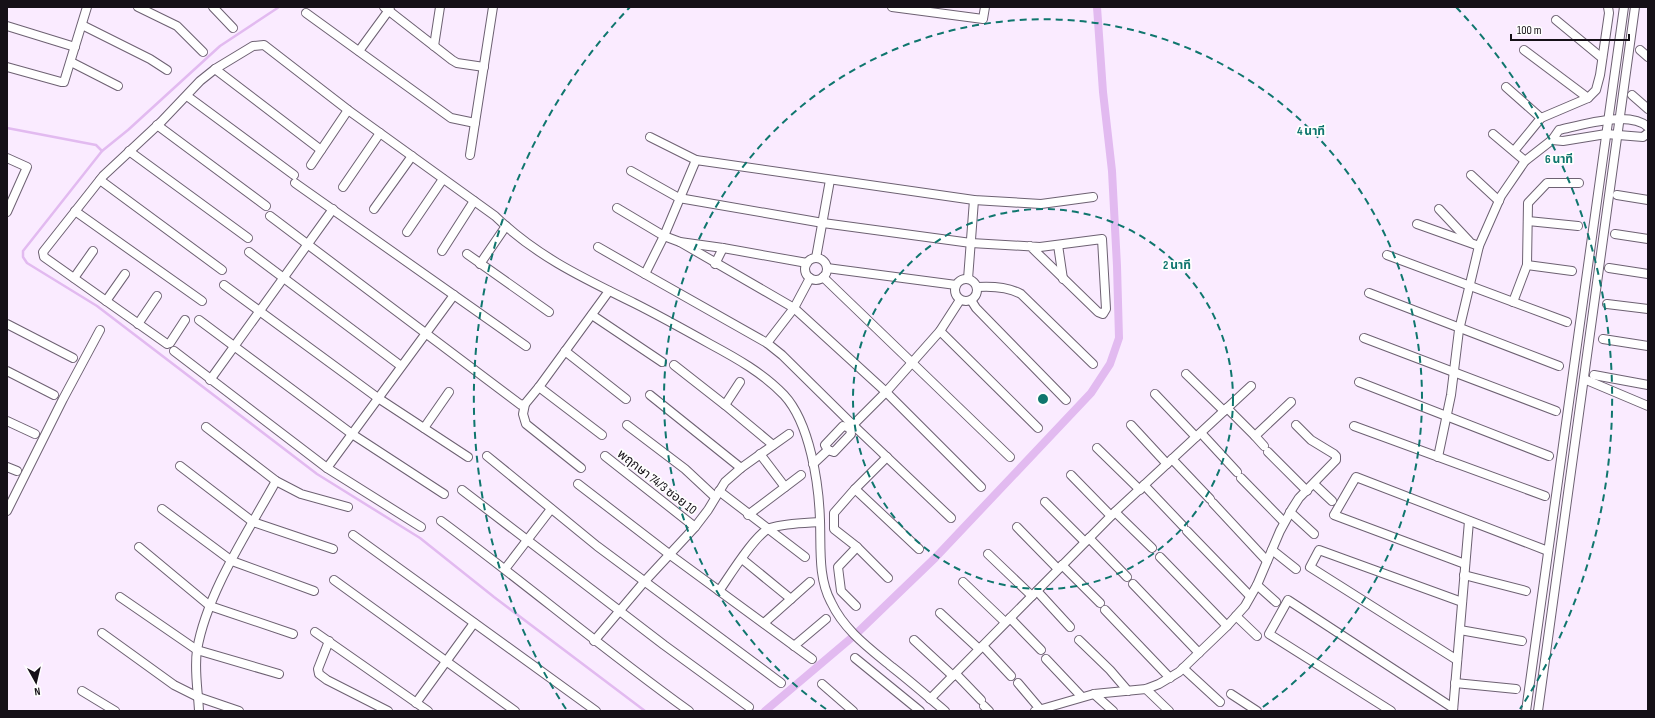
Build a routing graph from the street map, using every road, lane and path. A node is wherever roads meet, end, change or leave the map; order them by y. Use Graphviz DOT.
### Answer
graph roads {
  1 [pos="85,7"];
  2 [pos="138,7"];
  3 [pos="213,7"];
  4 [pos="440,7"];
  5 [pos="493,7"];
  6 [pos="892,7"];
  7 [pos="985,7"];
  8 [pos="1608,7"];
  9 [pos="1624,7"];
  10 [pos="1634,7"];
  11 [pos="388,8"];
  12 [pos="924,9"];
  13 [pos="306,13"];
  14 [pos="1556,20"];
  15 [pos="82,25"];
  16 [pos="7,26"];
  17 [pos="234,28"];
  18 [pos="434,46"];
  19 [pos="76,47"];
  20 [pos="1524,50"];
  21 [pos="1640,50"];
  22 [pos="359,51"];
  23 [pos="203,52"];
  24 [pos="1648,57"];
  25 [pos="1602,58"];
  26 [pos="71,62"];
  27 [pos="7,67"];
  28 [pos="484,67"];
  29 [pos="215,69"];
  30 [pos="167,70"];
  31 [pos="118,86"];
  32 [pos="1506,87"];
  33 [pos="1632,95"];
  34 [pos="187,96"];
  35 [pos="1588,98"];
  36 [pos="1648,109"];
  37 [pos="348,110"];
  38 [pos="1541,118"];
  39 [pos="1608,119"];
  40 [pos="1619,119"];
  41 [pos="475,123"];
  42 [pos="157,125"];
  43 [pos="1648,127"];
  44 [pos="380,133"];
  45 [pos="1648,133"];
  46 [pos="1493,134"];
  47 [pos="1606,134"];
  48 [pos="1617,135"];
  49 [pos="650,137"];
  50 [pos="1552,140"];
  51 [pos="322,150"];
  52 [pos="1514,151"];
  53 [pos="129,152"];
  54 [pos="470,155"];
  55 [pos="412,156"];
  56 [pos="7,158"];
  57 [pos="696,160"];
  58 [pos="1525,160"];
  59 [pos="311,165"];
  60 [pos="631,172"];
  61 [pos="1471,175"];
  62 [pos="443,179"];
  63 [pos="100,180"];
  64 [pos="830,180"];
  65 [pos="1579,183"];
  66 [pos="342,187"];
  67 [pos="1617,196"];
  68 [pos="1093,197"];
  69 [pos="679,198"];
  70 [pos="9,200"];
  71 [pos="974,200"];
  72 [pos="1648,200"];
  73 [pos="474,201"];
  74 [pos="1499,201"];
  75 [pos="266,206"];
  76 [pos="617,208"];
  77 [pos="333,209"];
  78 [pos="374,209"];
  79 [pos="1440,209"];
  80 [pos="75,211"];
  81 [pos="7,212"];
  82 [pos="270,216"];
  83 [pos="1528,221"];
  84 [pos="823,223"];
  85 [pos="1417,224"];
  86 [pos="506,226"];
  87 [pos="1578,226"];
  88 [pos="407,232"];
  89 [pos="1615,234"];
  90 [pos="664,236"];
  91 [pos="248,238"];
  92 [pos="1648,239"];
  93 [pos="680,242"];
  94 [pos="971,243"];
  95 [pos="308,244"];
  96 [pos="1475,244"];
  97 [pos="1058,245"];
  98 [pos="1030,246"];
  99 [pos="598,247"];
  100 [pos="723,248"];
  101 [pos="93,251"];
  102 [pos="442,251"];
  103 [pos="249,252"];
  104 [pos="467,254"];
  105 [pos="1387,255"];
  106 [pos="816,258"];
  107 [pos="807,263"];
  108 [pos="480,264"];
  109 [pos="715,264"];
  110 [pos="1527,265"];
  111 [pos="827,268"];
  112 [pos="1609,268"];
  113 [pos="222,270"];
  114 [pos="1572,271"];
  115 [pos="125,274"];
  116 [pos="645,274"];
  117 [pos="1648,274"];
  118 [pos="823,277"];
  119 [pos="74,278"];
  120 [pos="284,278"];
  121 [pos="810,278"];
  122 [pos="968,279"];
  123 [pos="1063,280"];
  124 [pos="224,285"];
  125 [pos="956,285"];
  126 [pos="1470,286"];
  127 [pos="977,287"];
  128 [pos="609,291"];
  129 [pos="1584,292"];
  130 [pos="1369,293"];
  131 [pos="1595,293"];
  132 [pos="454,295"];
  133 [pos="157,296"];
  134 [pos="960,300"];
  135 [pos="970,300"];
  136 [pos="106,301"];
  137 [pos="202,301"];
  138 [pos="1513,302"];
  139 [pos="1608,304"];
  140 [pos="794,308"];
  141 [pos="1648,309"];
  142 [pos="259,312"];
  143 [pos="549,312"];
  144 [pos="592,315"];
  145 [pos="185,320"];
  146 [pos="199,320"];
  147 [pos="1567,322"];
  148 [pos="7,324"];
  149 [pos="138,324"];
  150 [pos="1460,328"];
  151 [pos="100,330"];
  152 [pos="940,330"];
  153 [pos="426,333"];
  154 [pos="1364,338"];
  155 [pos="1603,340"];
  156 [pos="768,342"];
  157 [pos="526,346"];
  158 [pos="1648,346"];
  159 [pos="234,347"];
  160 [pos="174,351"];
  161 [pos="565,351"];
  162 [pos="73,358"];
  163 [pos="662,362"];
  164 [pos="912,364"];
  165 [pos="1093,364"];
  166 [pos="674,365"];
  167 [pos="401,366"];
  168 [pos="1559,366"];
  169 [pos="7,371"];
  170 [pos="1454,372"];
  171 [pos="1186,374"];
  172 [pos="1594,375"];
  173 [pos="1584,379"];
  174 [pos="210,380"];
  175 [pos="740,382"];
  176 [pos="1359,382"];
  177 [pos="1648,385"];
  178 [pos="1251,386"];
  179 [pos="539,387"];
  180 [pos="449,392"];
  181 [pos="886,392"];
  182 [pos="1155,394"];
  183 [pos="54,395"];
  184 [pos="650,395"];
  185 [pos="378,398"];
  186 [pos="626,399"];
  187 [pos="1066,400"];
  188 [pos="1291,402"];
  189 [pos="526,404"];
  190 [pos="725,405"];
  191 [pos="1648,406"];
  192 [pos="1226,410"];
  193 [pos="1556,411"];
  194 [pos="1447,416"];
  195 [pos="7,421"];
  196 [pos="627,425"];
  197 [pos="1296,425"];
  198 [pos="1131,426"];
  199 [pos="1354,426"];
  200 [pos="206,427"];
  201 [pos="852,427"];
  202 [pos="424,428"];
  203 [pos="1038,428"];
  204 [pos="35,434"];
  205 [pos="352,434"];
  206 [pos="602,434"];
  207 [pos="789,434"];
  208 [pos="1198,435"];
  209 [pos="1255,436"];
  210 [pos="773,445"];
  211 [pos="1096,448"];
  212 [pos="760,454"];
  213 [pos="487,456"];
  214 [pos="605,456"];
  215 [pos="1549,456"];
  216 [pos="468,457"];
  217 [pos="887,457"];
  218 [pos="1438,457"];
  219 [pos="1010,458"];
  220 [pos="1170,461"];
  221 [pos="814,464"];
  222 [pos="180,466"];
  223 [pos="7,467"];
  224 [pos="327,468"];
  225 [pos="581,468"];
  226 [pos="741,468"];
  227 [pos="17,471"];
  228 [pos="801,475"];
  229 [pos="1071,476"];
  230 [pos="276,481"];
  231 [pos="578,484"];
  232 [pos="1314,484"];
  233 [pos="785,487"];
  234 [pos="981,487"];
  235 [pos="1142,488"];
  236 [pos="855,489"];
  237 [pos="462,490"];
  238 [pos="1307,491"];
  239 [pos="444,494"];
  240 [pos="717,494"];
  241 [pos="1545,496"];
  242 [pos="1332,501"];
  243 [pos="1045,502"];
  244 [pos="348,507"];
  245 [pos="162,509"];
  246 [pos="551,509"];
  247 [pos="7,511"];
  248 [pos="1290,512"];
  249 [pos="1113,514"];
  250 [pos="748,515"];
  251 [pos="951,518"];
  252 [pos="441,521"];
  253 [pos="1469,521"];
  254 [pos="253,522"];
  255 [pos="820,522"];
  256 [pos="1284,522"];
  257 [pos="695,527"];
  258 [pos="1017,527"];
  259 [pos="421,528"];
  260 [pos="769,529"];
  261 [pos="1314,534"];
  262 [pos="353,535"];
  263 [pos="528,540"];
  264 [pos="1087,540"];
  265 [pos="857,547"];
  266 [pos="139,548"];
  267 [pos="1152,548"];
  268 [pos="332,549"];
  269 [pos="919,549"];
  270 [pos="1272,550"];
  271 [pos="1548,551"];
  272 [pos="669,554"];
  273 [pos="988,554"];
  274 [pos="805,557"];
  275 [pos="1160,557"];
  276 [pos="742,559"];
  277 [pos="232,561"];
  278 [pos="1268,561"];
  279 [pos="1465,564"];
  280 [pos="1060,567"];
  281 [pos="505,569"];
  282 [pos="1296,569"];
  283 [pos="1464,576"];
  284 [pos="1127,577"];
  285 [pos="888,578"];
  286 [pos="334,580"];
  287 [pos="644,582"];
  288 [pos="810,582"];
  289 [pos="963,582"];
  290 [pos="1133,584"];
  291 [pos="1257,585"];
  292 [pos="314,591"];
  293 [pos="719,591"];
  294 [pos="1526,591"];
  295 [pos="1034,593"];
  296 [pos="1250,596"];
  297 [pos="120,597"];
  298 [pos="791,599"];
  299 [pos="1276,602"];
  300 [pos="1462,602"];
  301 [pos="1100,603"];
  302 [pos="210,606"];
  303 [pos="856,606"];
  304 [pos="620,610"];
  305 [pos="1105,610"];
  306 [pos="940,613"];
  307 [pos="1236,616"];
  308 [pos="826,619"];
  309 [pos="1008,620"];
  310 [pos="474,623"];
  311 [pos="764,623"];
  312 [pos="1227,626"];
  313 [pos="1070,627"];
  314 [pos="1460,630"];
  315 [pos="315,632"];
  316 [pos="102,634"];
  317 [pos="293,634"];
  318 [pos="1257,636"];
  319 [pos="914,640"];
  320 [pos="1079,640"];
  321 [pos="329,641"];
  322 [pos="594,641"];
  323 [pos="1522,641"];
  324 [pos="794,646"];
  325 [pos="981,648"];
  326 [pos="197,650"];
  327 [pos="1041,650"];
  328 [pos="1199,653"];
  329 [pos="855,658"];
  330 [pos="812,659"];
  331 [pos="1046,659"];
  332 [pos="1457,660"];
  333 [pos="446,661"];
  334 [pos="1183,668"];
  335 [pos="279,674"];
  336 [pos="954,675"];
  337 [pos="1011,676"];
  338 [pos="1170,678"];
  339 [pos="781,683"];
  340 [pos="1018,683"];
  341 [pos="1455,683"];
  342 [pos="822,684"];
  343 [pos="1146,689"];
  344 [pos="1516,689"];
  345 [pos="82,690"];
  346 [pos="1128,691"];
  347 [pos="1094,694"];
  348 [pos="1231,694"];
  349 [pos="1082,696"];
  350 [pos="198,697"];
  351 [pos="930,699"];
  352 [pos="1220,702"];
  353 [pos="416,703"];
  354 [pos="985,706"];
  355 [pos="750,707"];
  356 [pos="1054,708"];
  357 [pos="1038,710"];
  358 [pos="1453,710"];
  359 [pos="115,711"];
  360 [pos="199,711"];
  361 [pos="239,711"];
  362 [pos="388,711"];
  363 [pos="428,711"];
  364 [pos="515,711"];
  365 [pos="596,711"];
  366 [pos="689,711"];
  367 [pos="853,711"];
  368 [pos="920,711"];
  369 [pos="944,711"];
  370 [pos="1113,711"];
  371 [pos="1169,711"];
  372 [pos="1256,711"];
  373 [pos="1391,711"];
  374 [pos="1526,711"];
  375 [pos="1538,711"];
  1 -- 15 [label="street"];
  2 -- 23 [label="street"];
  3 -- 17 [label="street"];
  4 -- 18 [label="street"];
  5 -- 28 [label="street"];
  6 -- 12 [label="street"];
  7 -- 12 [label="street"];
  8 -- 25 [label="street"];
  9 -- 39 [label="street"];
  10 -- 40 [label="street"];
  11 -- 18 [label="street"];
  11 -- 22 [label="street"];
  13 -- 22 [label="street"];
  14 -- 25 [label="street"];
  15 -- 19 [label="street"];
  15 -- 30 [label="street"];
  16 -- 19 [label="street"];
  18 -- 28 [label="street"];
  19 -- 26 [label="street"];
  20 -- 35 [label="street"];
  21 -- 24 [label="street"];
  22 -- 41 [label="street"];
  25 -- 35 [label="street"];
  26 -- 27 [label="street"];
  26 -- 31 [label="street"];
  28 -- 41 [label="street"];
  29 -- 34 [label="street"];
  29 -- 37 [label="street"];
  29 -- 51 [label="street"];
  32 -- 38 [label="street"];
  33 -- 36 [label="street"];
  34 -- 42 [label="street"];
  34 -- 77 [label="street"];
  35 -- 38 [label="street"];
  37 -- 44 [label="street"];
  37 -- 51 [label="street"];
  38 -- 52 [label="street"];
  39 -- 40 [label="street"];
  39 -- 47 [label="street"];
  39 -- 50 [label="street"];
  40 -- 43 [label="street"];
  40 -- 48 [label="street"];
  41 -- 54 [label="street"];
  42 -- 53 [label="street"];
  42 -- 75 [label="street"];
  44 -- 55 [label="street"];
  44 -- 66 [label="street"];
  45 -- 48 [label="street"];
  46 -- 52 [label="street"];
  47 -- 48 [label="street"];
  47 -- 50 [label="street"];
  47 -- 129 [label="street"];
  48 -- 131 [label="street"];
  49 -- 57 [label="street"];
  50 -- 58 [label="street"];
  51 -- 59 [label="street"];
  52 -- 58 [label="street"];
  53 -- 63 [label="street"];
  53 -- 91 [label="street"];
  55 -- 62 [label="street"];
  55 -- 78 [label="street"];
  56 -- 70 [label="street"];
  57 -- 64 [label="street"];
  57 -- 69 [label="street"];
  58 -- 74 [label="street"];
  60 -- 69 [label="street"];
  61 -- 74 [label="street"];
  62 -- 73 [label="street"];
  62 -- 88 [label="street"];
  63 -- 80 [label="street"];
  63 -- 113 [label="street"];
  64 -- 71 [label="street"];
  64 -- 84 [label="street"];
  65 -- 83 [label="street"];
  67 -- 72 [label="street"];
  68 -- 71 [label="street"];
  69 -- 84 [label="street"];
  69 -- 90 [label="street"];
  70 -- 81 [label="street"];
  71 -- 94 [label="street"];
  73 -- 86 [label="street"];
  73 -- 102 [label="street"];
  74 -- 96 [label="street"];
  76 -- 90 [label="street"];
  77 -- 95 [label="street"];
  77 -- 132 [label="street"];
  79 -- 96 [label="street"];
  80 -- 119 [label="street"];
  80 -- 137 [label="street"];
  82 -- 95 [label="street"];
  83 -- 87 [label="street"];
  83 -- 110 [label="street"];
  84 -- 94 [label="street"];
  84 -- 106 [label="street"];
  85 -- 96 [label="street"];
  86 -- 108 [label="street"];
  86 -- 128 [label="street"];
  89 -- 92 [label="street"];
  90 -- 93 [label="street"];
  90 -- 116 [label="street"];
  93 -- 100 [label="street"];
  93 -- 109 [label="street"];
  94 -- 98 [label="street"];
  94 -- 122 [label="street"];
  95 -- 120 [label="street"];
  95 -- 153 [label="street"];
  96 -- 126 [label="street"];
  97 -- 98 [label="street"];
  97 -- 123 [label="street"];
  97 -- 123 [label="street"];
  98 -- 123 [label="street"];
  99 -- 116 [label="street"];
  100 -- 107 [label="street"];
  100 -- 109 [label="street"];
  101 -- 119 [label="street"];
  103 -- 120 [label="street"];
  104 -- 108 [label="street"];
  105 -- 126 [label="street"];
  106 -- 107 [label="street"];
  106 -- 111 [label="street"];
  107 -- 121 [label="street"];
  108 -- 143 [label="street"];
  109 -- 140 [label="street"];
  110 -- 114 [label="street"];
  110 -- 138 [label="street"];
  111 -- 118 [label="street"];
  111 -- 125 [label="street"];
  112 -- 117 [label="street"];
  115 -- 136 [label="street"];
  116 -- 156 [label="street"];
  118 -- 121 [label="street"];
  118 -- 164 [label="street"];
  119 -- 136 [label="street"];
  120 -- 142 [label="street"];
  120 -- 167 [label="street"];
  121 -- 140 [label="street"];
  122 -- 125 [label="street"];
  122 -- 127 [label="street"];
  124 -- 142 [label="street"];
  125 -- 134 [label="street"];
  126 -- 138 [label="street"];
  126 -- 150 [label="street"];
  127 -- 135 [label="street"];
  127 -- 165 [label="street"];
  128 -- 144 [label="street"];
  128 -- 221 [label="street"];
  129 -- 131 [label="street"];
  129 -- 271 [label="street"];
  130 -- 150 [label="street"];
  131 -- 173 [label="street"];
  132 -- 153 [label="street"];
  132 -- 157 [label="street"];
  133 -- 149 [label="street"];
  134 -- 135 [label="street"];
  134 -- 152 [label="street"];
  135 -- 187 [label="street"];
  136 -- 149 [label="street"];
  138 -- 147 [label="street"];
  139 -- 141 [label="street"];
  140 -- 156 [label="street"];
  140 -- 181 [label="street"];
  142 -- 159 [label="street"];
  142 -- 185 [label="street"];
  144 -- 161 [label="street"];
  144 -- 163 [label="street"];
  145 -- 149 [label="street"];
  146 -- 159 [label="street"];
  148 -- 162 [label="street"];
  150 -- 168 [label="street"];
  150 -- 170 [label="street"];
  151 -- 247 [label="street"];
  152 -- 164 [label="street"];
  152 -- 203 [label="street"];
  153 -- 167 [label="street"];
  153 -- 189 [label="street"];
  154 -- 170 [label="street"];
  155 -- 158 [label="street"];
  156 -- 201 [label="street"];
  159 -- 174 [label="street"];
  159 -- 205 [label="street"];
  160 -- 174 [label="street"];
  161 -- 179 [label="street"];
  161 -- 186 [label="street"];
  164 -- 181 [label="street"];
  164 -- 219 [label="street"];
  166 -- 190 [label="street"];
  167 -- 185 [label="street"];
  169 -- 183 [label="street"];
  170 -- 193 [label="street"];
  170 -- 194 [label="street"];
  171 -- 192 [label="street"];
  172 -- 177 [label="street"];
  173 -- 191 [label="street"];
  173 -- 375 [label="street"];
  174 -- 224 [label="street"];
  175 -- 190 [label="street"];
  176 -- 194 [label="street"];
  178 -- 192 [label="street"];
  179 -- 189 [label="street"];
  179 -- 206 [label="street"];
  180 -- 202 [label="street"];
  181 -- 201 [label="street"];
  181 -- 234 [label="street"];
  182 -- 208 [label="street"];
  184 -- 226 [label="street"];
  185 -- 202 [label="street"];
  185 -- 205 [label="street"];
  188 -- 209 [label="street"];
  189 -- 225 [label="street"];
  190 -- 210 [label="street"];
  192 -- 208 [label="street"];
  192 -- 209 [label="street"];
  194 -- 215 [label="street"];
  194 -- 218 [label="street"];
  195 -- 204 [label="street"];
  196 -- 240 [label="street"];
  197 -- 232 [label="street"];
  198 -- 220 [label="street"];
  199 -- 218 [label="street"];
  200 -- 230 [label="street"];
  201 -- 217 [label="street"];
  201 -- 221 [label="street"];
  202 -- 216 [label="street"];
  205 -- 224 [label="street"];
  205 -- 239 [label="street"];
  207 -- 210 [label="street"];
  208 -- 220 [label="street"];
  208 -- 256 [label="street"];
  209 -- 238 [label="street"];
  210 -- 212 [label="street"];
  211 -- 235 [label="street"];
  212 -- 226 [label="street"];
  212 -- 233 [label="street"];
  213 -- 246 [label="street"];
  214 -- 257 [label="street, พฤกษา 74/3 ซอย 10"];
  217 -- 236 [label="street"];
  217 -- 251 [label="street"];
  218 -- 241 [label="street"];
  220 -- 235 [label="street"];
  220 -- 278 [label="street"];
  221 -- 255 [label="street"];
  222 -- 254 [label="street"];
  223 -- 227 [label="street"];
  224 -- 259 [label="street"];
  226 -- 240 [label="street"];
  228 -- 233 [label="street"];
  229 -- 249 [label="street"];
  230 -- 244 [label="street"];
  230 -- 254 [label="street"];
  231 -- 272 [label="street"];
  232 -- 238 [label="street"];
  232 -- 242 [label="street"];
  233 -- 250 [label="street"];
  235 -- 249 [label="street"];
  235 -- 296 [label="street"];
  236 -- 265 [label="street"];
  236 -- 269 [label="street"];
  237 -- 263 [label="street"];
  238 -- 248 [label="street"];
  240 -- 250 [label="street"];
  240 -- 257 [label="street"];
  243 -- 264 [label="street"];
  245 -- 277 [label="street"];
  246 -- 263 [label="street"];
  246 -- 287 [label="street"];
  248 -- 256 [label="street"];
  248 -- 261 [label="street"];
  249 -- 264 [label="street"];
  249 -- 267 [label="street"];
  250 -- 260 [label="street"];
  252 -- 281 [label="street"];
  253 -- 271 [label="street"];
  253 -- 279 [label="street"];
  253 -- 279 [label="street"];
  254 -- 268 [label="street"];
  254 -- 277 [label="street"];
  255 -- 260 [label="street"];
  255 -- 351 [label="street"];
  256 -- 270 [label="street"];
  257 -- 272 [label="street"];
  258 -- 280 [label="street"];
  260 -- 274 [label="street"];
  260 -- 276 [label="street"];
  262 -- 310 [label="street"];
  263 -- 281 [label="street"];
  263 -- 304 [label="street"];
  264 -- 280 [label="street"];
  264 -- 284 [label="street"];
  265 -- 285 [label="street"];
  265 -- 303 [label="street"];
  266 -- 302 [label="street"];
  270 -- 278 [label="street"];
  270 -- 282 [label="street"];
  271 -- 374 [label="street"];
  272 -- 287 [label="street"];
  272 -- 293 [label="street"];
  273 -- 295 [label="street"];
  275 -- 312 [label="street"];
  276 -- 293 [label="street"];
  276 -- 298 [label="street"];
  277 -- 292 [label="street"];
  277 -- 302 [label="street"];
  278 -- 291 [label="street"];
  279 -- 283 [label="street"];
  280 -- 295 [label="street"];
  280 -- 301 [label="street"];
  281 -- 322 [label="street"];
  283 -- 294 [label="street"];
  283 -- 300 [label="street"];
  286 -- 333 [label="street"];
  287 -- 304 [label="street"];
  287 -- 339 [label="street"];
  288 -- 298 [label="street"];
  289 -- 309 [label="street"];
  290 -- 328 [label="street"];
  291 -- 296 [label="street"];
  291 -- 299 [label="street"];
  293 -- 311 [label="street"];
  295 -- 309 [label="street"];
  295 -- 313 [label="street"];
  296 -- 307 [label="street"];
  297 -- 326 [label="street"];
  298 -- 311 [label="street"];
  300 -- 314 [label="street"];
  300 -- 332 [label="street"];
  302 -- 317 [label="street"];
  302 -- 326 [label="street"];
  304 -- 322 [label="street"];
  304 -- 355 [label="street"];
  305 -- 338 [label="street"];
  306 -- 325 [label="street"];
  307 -- 312 [label="street"];
  307 -- 318 [label="street"];
  308 -- 324 [label="street"];
  309 -- 325 [label="street"];
  309 -- 327 [label="street"];
  310 -- 333 [label="street"];
  310 -- 365 [label="street"];
  311 -- 324 [label="street"];
  312 -- 328 [label="street"];
  314 -- 323 [label="street"];
  314 -- 332 [label="street"];
  315 -- 321 [label="street"];
  316 -- 350 [label="street"];
  319 -- 336 [label="street"];
  320 -- 346 [label="street"];
  321 -- 353 [label="street"];
  321 -- 362 [label="street"];
  322 -- 366 [label="street"];
  324 -- 330 [label="street"];
  325 -- 336 [label="street"];
  325 -- 337 [label="street"];
  326 -- 335 [label="street"];
  326 -- 350 [label="street"];
  328 -- 334 [label="street"];
  329 -- 368 [label="street"];
  331 -- 349 [label="street"];
  332 -- 341 [label="street"];
  333 -- 353 [label="street"];
  333 -- 364 [label="street"];
  334 -- 338 [label="street"];
  334 -- 352 [label="street"];
  336 -- 351 [label="street"];
  336 -- 354 [label="street"];
  338 -- 343 [label="street"];
  340 -- 357 [label="street"];
  341 -- 344 [label="street"];
  341 -- 358 [label="street"];
  342 -- 367 [label="street"];
  343 -- 346 [label="street"];
  343 -- 371 [label="street"];
  345 -- 359 [label="street"];
  346 -- 347 [label="street"];
  347 -- 349 [label="street"];
  347 -- 370 [label="street"];
  348 -- 372 [label="street"];
  349 -- 356 [label="street"];
  350 -- 360 [label="street"];
  350 -- 361 [label="street"];
  351 -- 369 [label="street"];
  353 -- 363 [label="street"];
  356 -- 357 [label="street"];
  358 -- 373 [label="street"];
}
